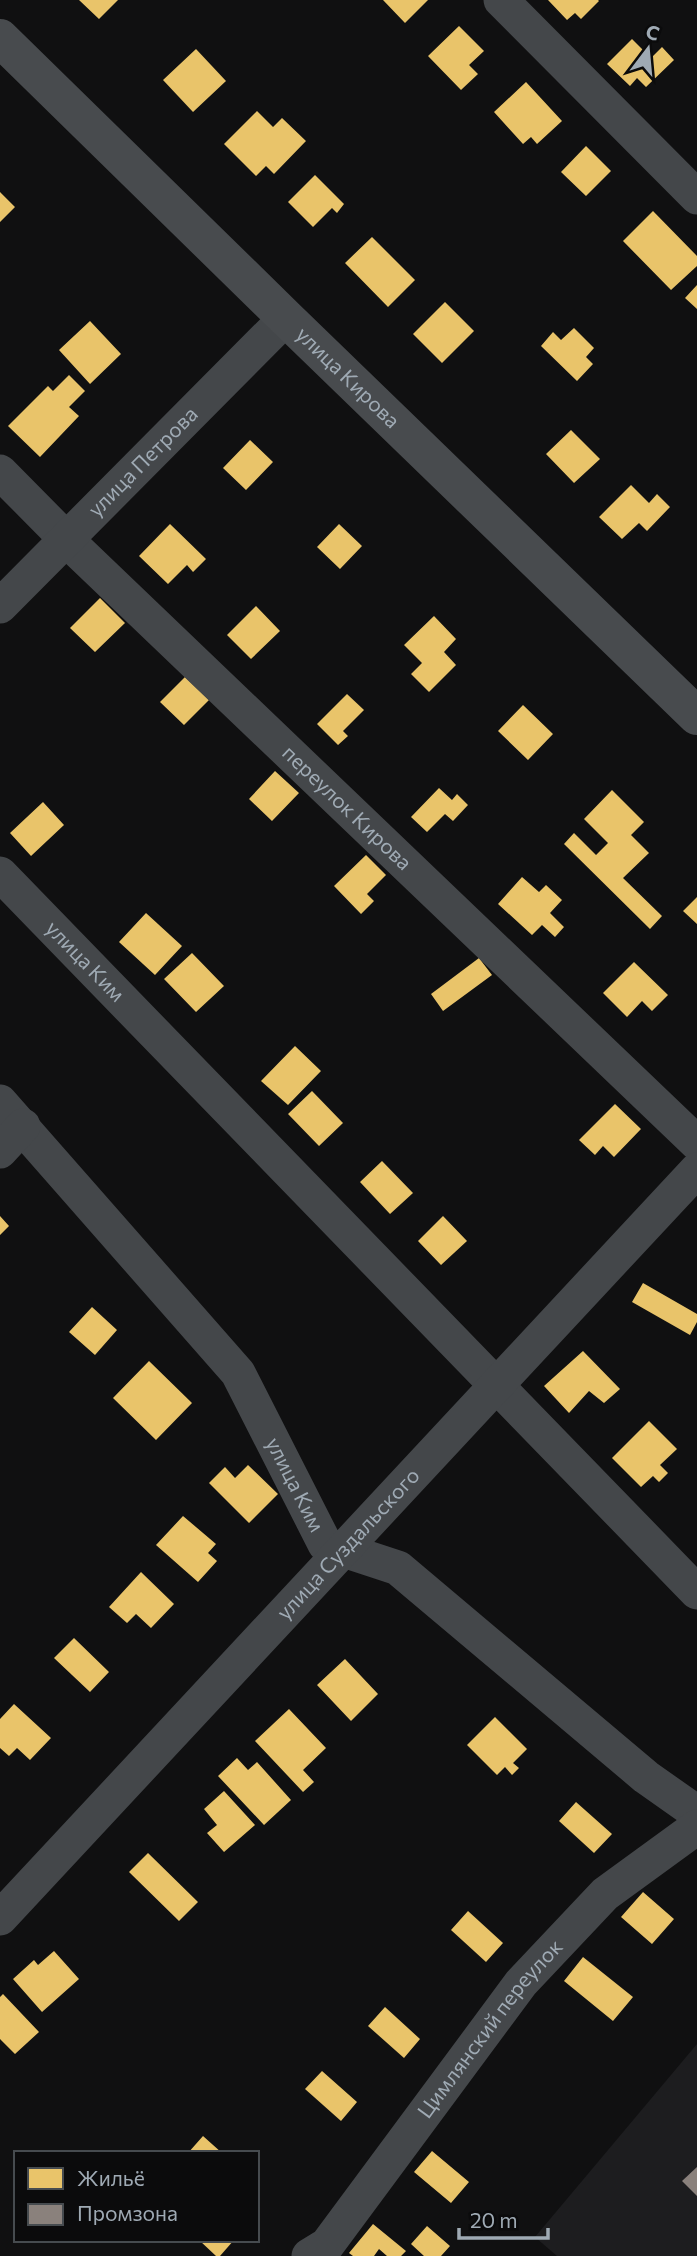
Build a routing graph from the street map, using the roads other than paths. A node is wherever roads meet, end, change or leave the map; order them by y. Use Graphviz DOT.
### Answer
graph roads {
  1 [pos="503,1"];
  2 [pos="0,38"];
  3 [pos="697,197"];
  4 [pos="286,318"];
  5 [pos="0,472"];
  6 [pos="66,539"];
  7 [pos="0,606"];
  8 [pos="697,716"];
  9 [pos="0,874"];
  10 [pos="8,1126"];
  11 [pos="697,1143"];
  12 [pos="697,1171"];
  13 [pos="497,1385"];
  14 [pos="343,1550"];
  15 [pos="697,1592"];
  16 [pos="697,1813"];
  17 [pos="697,1827"];
  18 [pos="0,1918"];
  19 [pos="309,2256"];
  1 -- 3 [label="street"];
  2 -- 4 [label="street, улица Кирова"];
  4 -- 6 [label="street, улица Петрова"];
  4 -- 8 [label="street, улица Кирова"];
  5 -- 6 [label="street, переулок Кирова"];
  6 -- 7 [label="street, улица Петрова"];
  6 -- 11 [label="street, переулок Кирова"];
  9 -- 13 [label="street, улица Ким"];
  10 -- 14 [label="street, улица Ким"];
  12 -- 13 [label="street, улица Суздальского"];
  13 -- 14 [label="street, улица Суздальского"];
  13 -- 15 [label="street, улица Ким"];
  14 -- 16 [label="street, улица Ким"];
  14 -- 18 [label="street, улица Суздальского"];
  17 -- 19 [label="street, Цимлянский переулок"];
}
